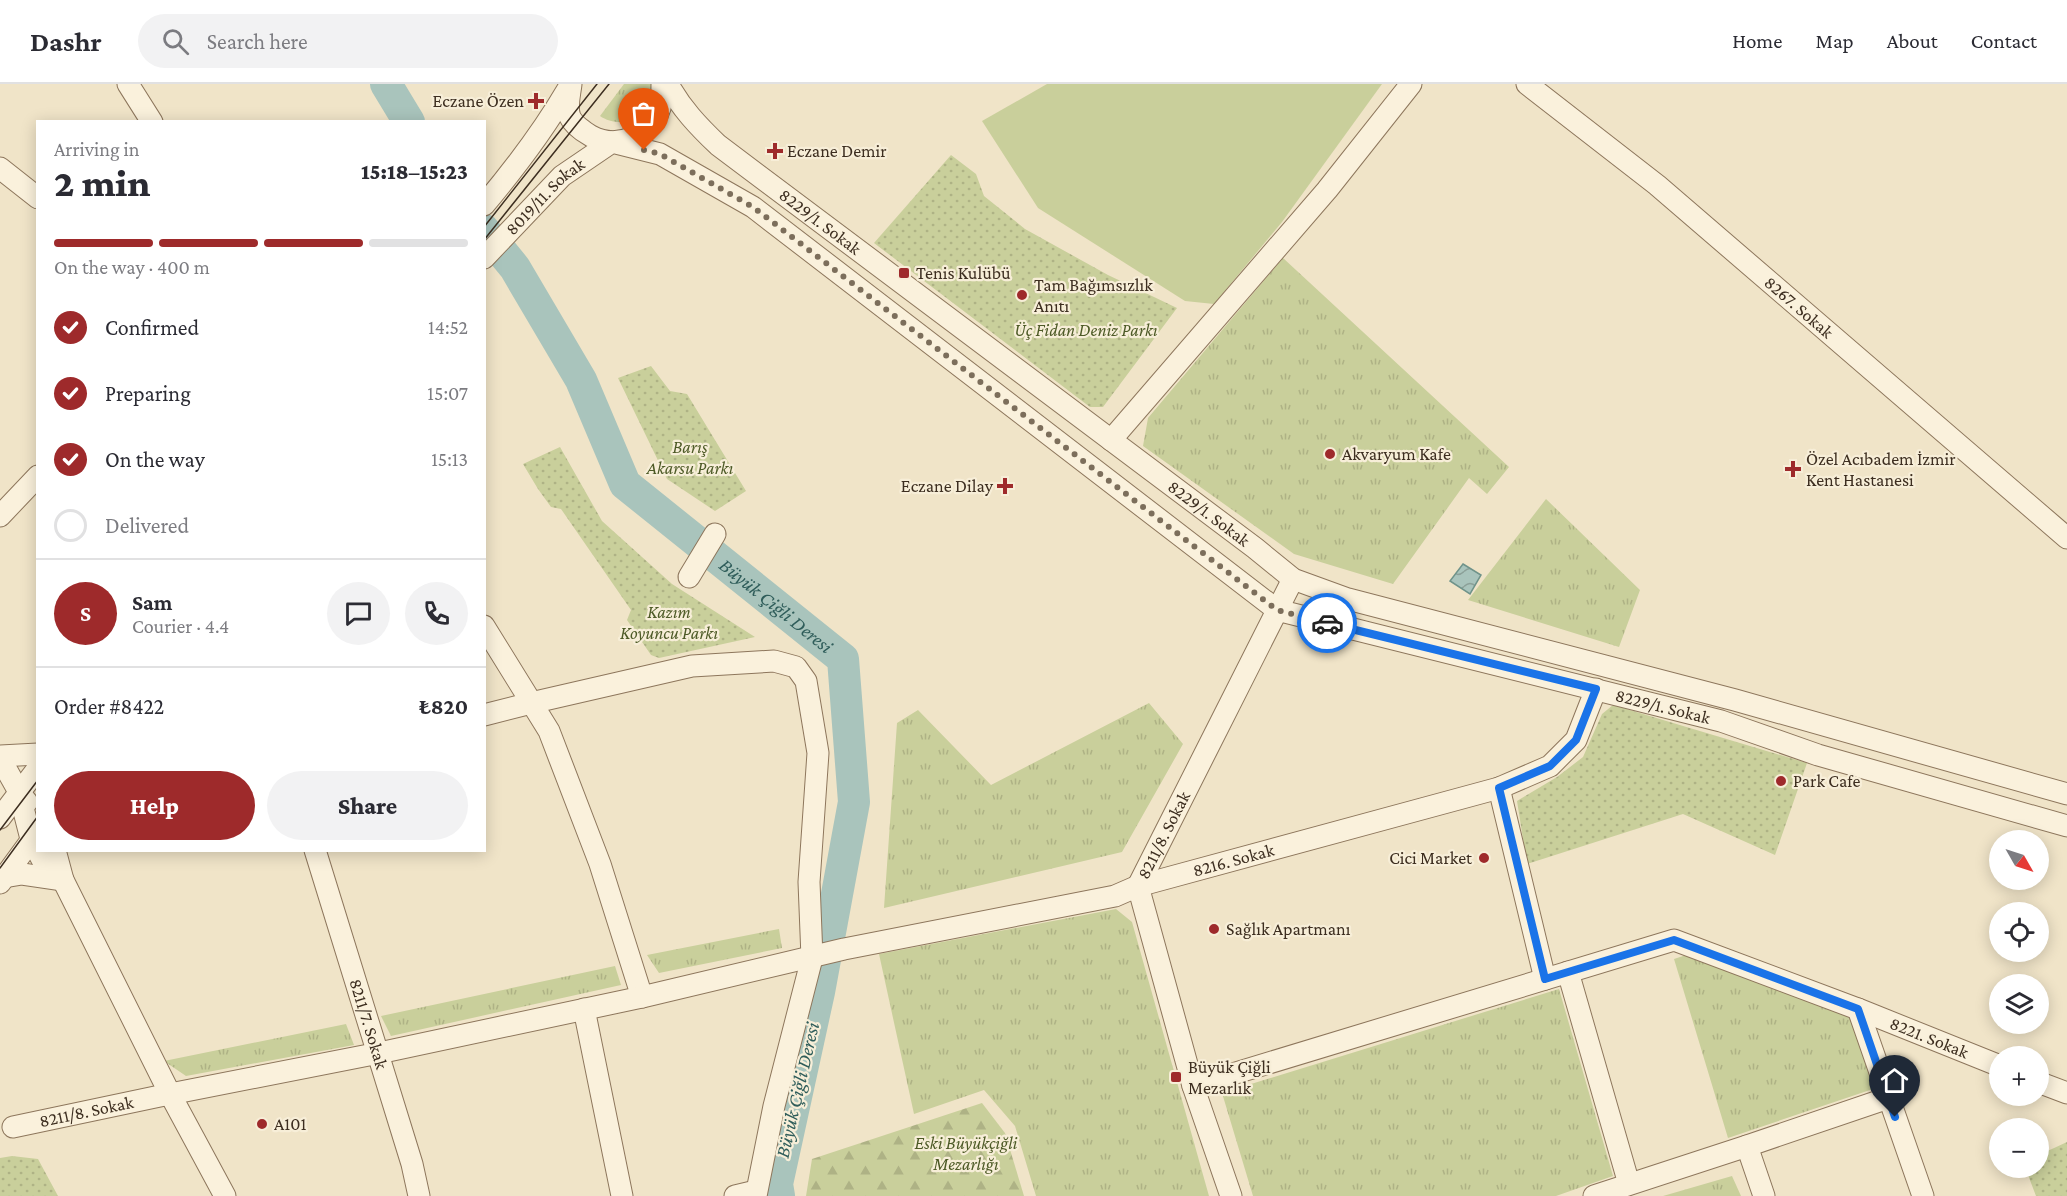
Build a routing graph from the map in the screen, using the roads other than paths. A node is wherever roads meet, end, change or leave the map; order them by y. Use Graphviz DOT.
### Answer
graph roads {
  1 [pos="128,84"];
  2 [pos="571,84"];
  3 [pos="662,84"];
  4 [pos="668,84"];
  5 [pos="1411,84"];
  6 [pos="1527,84"];
  7 [pos="151,120"];
  8 [pos="612,142"];
  9 [pos="0,168"];
  10 [pos="36,196"];
  11 [pos="486,203"];
  12 [pos="486,256"];
  13 [pos="1111,440"];
  14 [pos="36,478"];
  15 [pos="0,516"];
  16 [pos="715,534"];
  17 [pos="2067,538"];
  18 [pos="689,577"];
  19 [pos="1293,579"];
  20 [pos="1277,610"];
  21 [pos="486,629"];
  22 [pos="1596,689"];
  23 [pos="531,703"];
  24 [pos="486,714"];
  25 [pos="36,754"];
  26 [pos="0,757"];
  27 [pos="36,771"];
  28 [pos="1499,788"];
  29 [pos="19,792"];
  30 [pos="2067,794"];
  31 [pos="36,811"];
  32 [pos="0,818"];
  33 [pos="2067,826"];
  34 [pos="34,835"];
  35 [pos="40,852"];
  36 [pos="56,852"];
  37 [pos="316,852"];
  38 [pos="2,880"];
  39 [pos="63,880"];
  40 [pos="1138,886"];
  41 [pos="812,958"];
  42 [pos="1568,972"];
  43 [pos="1545,979"];
  44 [pos="642,997"];
  45 [pos="584,1009"];
  46 [pos="1858,1009"];
  47 [pos="379,1053"];
  48 [pos="1989,1062"];
  49 [pos="1193,1086"];
  50 [pos="2049,1086"];
  51 [pos="2067,1093"];
  52 [pos="165,1095"];
  53 [pos="1888,1098"];
  54 [pos="13,1126"];
  55 [pos="1747,1146"];
  56 [pos="1629,1184"];
  57 [pos="756,1193"];
  58 [pos="225,1196"];
  59 [pos="419,1196"];
  60 [pos="622,1196"];
  61 [pos="735,1196"];
  62 [pos="1231,1196"];
  63 [pos="1594,1196"];
  64 [pos="1764,1196"];
  65 [pos="1923,1196"];
  1 -- 7 [label="street"];
  2 -- 8 [label="street, 8229/1. Sokak"];
  2 -- 11 [label="street, 8019/11. Sokak"];
  3 -- 8 [label="street, 8019/11. Sokak"];
  4 -- 13 [label="street, 8229/1. Sokak"];
  5 -- 13 [label="street"];
  6 -- 17 [label="street, 8267. Sokak"];
  8 -- 12 [label="street, 8019/11. Sokak"];
  8 -- 20 [label="street, 8229/1. Sokak"];
  9 -- 10 [label="street"];
  13 -- 19 [label="street, 8229/1. Sokak"];
  14 -- 15 [label="street"];
  16 -- 18 [label="street"];
  19 -- 20 [label="street, 8211/8. Sokak"];
  19 -- 30 [label="street, 8229/1. Sokak"];
  20 -- 22 [label="street, 8229/1. Sokak"];
  20 -- 40 [label="street, 8211/8. Sokak"];
  21 -- 23 [label="street"];
  22 -- 28 [label="street, 8216. Sokak"];
  22 -- 33 [label="street, 8229/1. Sokak"];
  23 -- 24 [label="street"];
  23 -- 41 [label="street"];
  23 -- 44 [label="street"];
  25 -- 26 [label="street"];
  26 -- 29 [label="street"];
  27 -- 29 [label="street"];
  28 -- 40 [label="street, 8216. Sokak"];
  28 -- 43 [label="street"];
  29 -- 31 [label="street"];
  29 -- 32 [label="street"];
  29 -- 34 [label="street"];
  34 -- 38 [label="street"];
  35 -- 39 [label="street"];
  36 -- 39 [label="street"];
  37 -- 47 [label="street, 8211/7. Sokak"];
  38 -- 39 [label="street"];
  39 -- 52 [label="street"];
  40 -- 41 [label="street, 8211/8. Sokak"];
  40 -- 49 [label="street"];
  41 -- 44 [label="street, 8211/8. Sokak"];
  41 -- 57 [label="street"];
  42 -- 43 [label="street, 8221. Sokak"];
  42 -- 46 [label="street, 8221. Sokak"];
  42 -- 56 [label="street"];
  43 -- 49 [label="street, 8221. Sokak"];
  44 -- 45 [label="street, 8211/8. Sokak"];
  45 -- 47 [label="street, 8211/8. Sokak"];
  45 -- 60 [label="street"];
  46 -- 48 [label="street, 8221. Sokak"];
  46 -- 53 [label="street"];
  47 -- 52 [label="street, 8211/8. Sokak"];
  47 -- 59 [label="street, 8211/7. Sokak"];
  49 -- 62 [label="street"];
  50 -- 51 [label="street"];
  52 -- 54 [label="street, 8211/8. Sokak"];
  52 -- 58 [label="street"];
  53 -- 55 [label="street"];
  53 -- 65 [label="street"];
  55 -- 56 [label="street"];
  55 -- 64 [label="street"];
  56 -- 63 [label="street"];
  57 -- 61 [label="street"];
}
